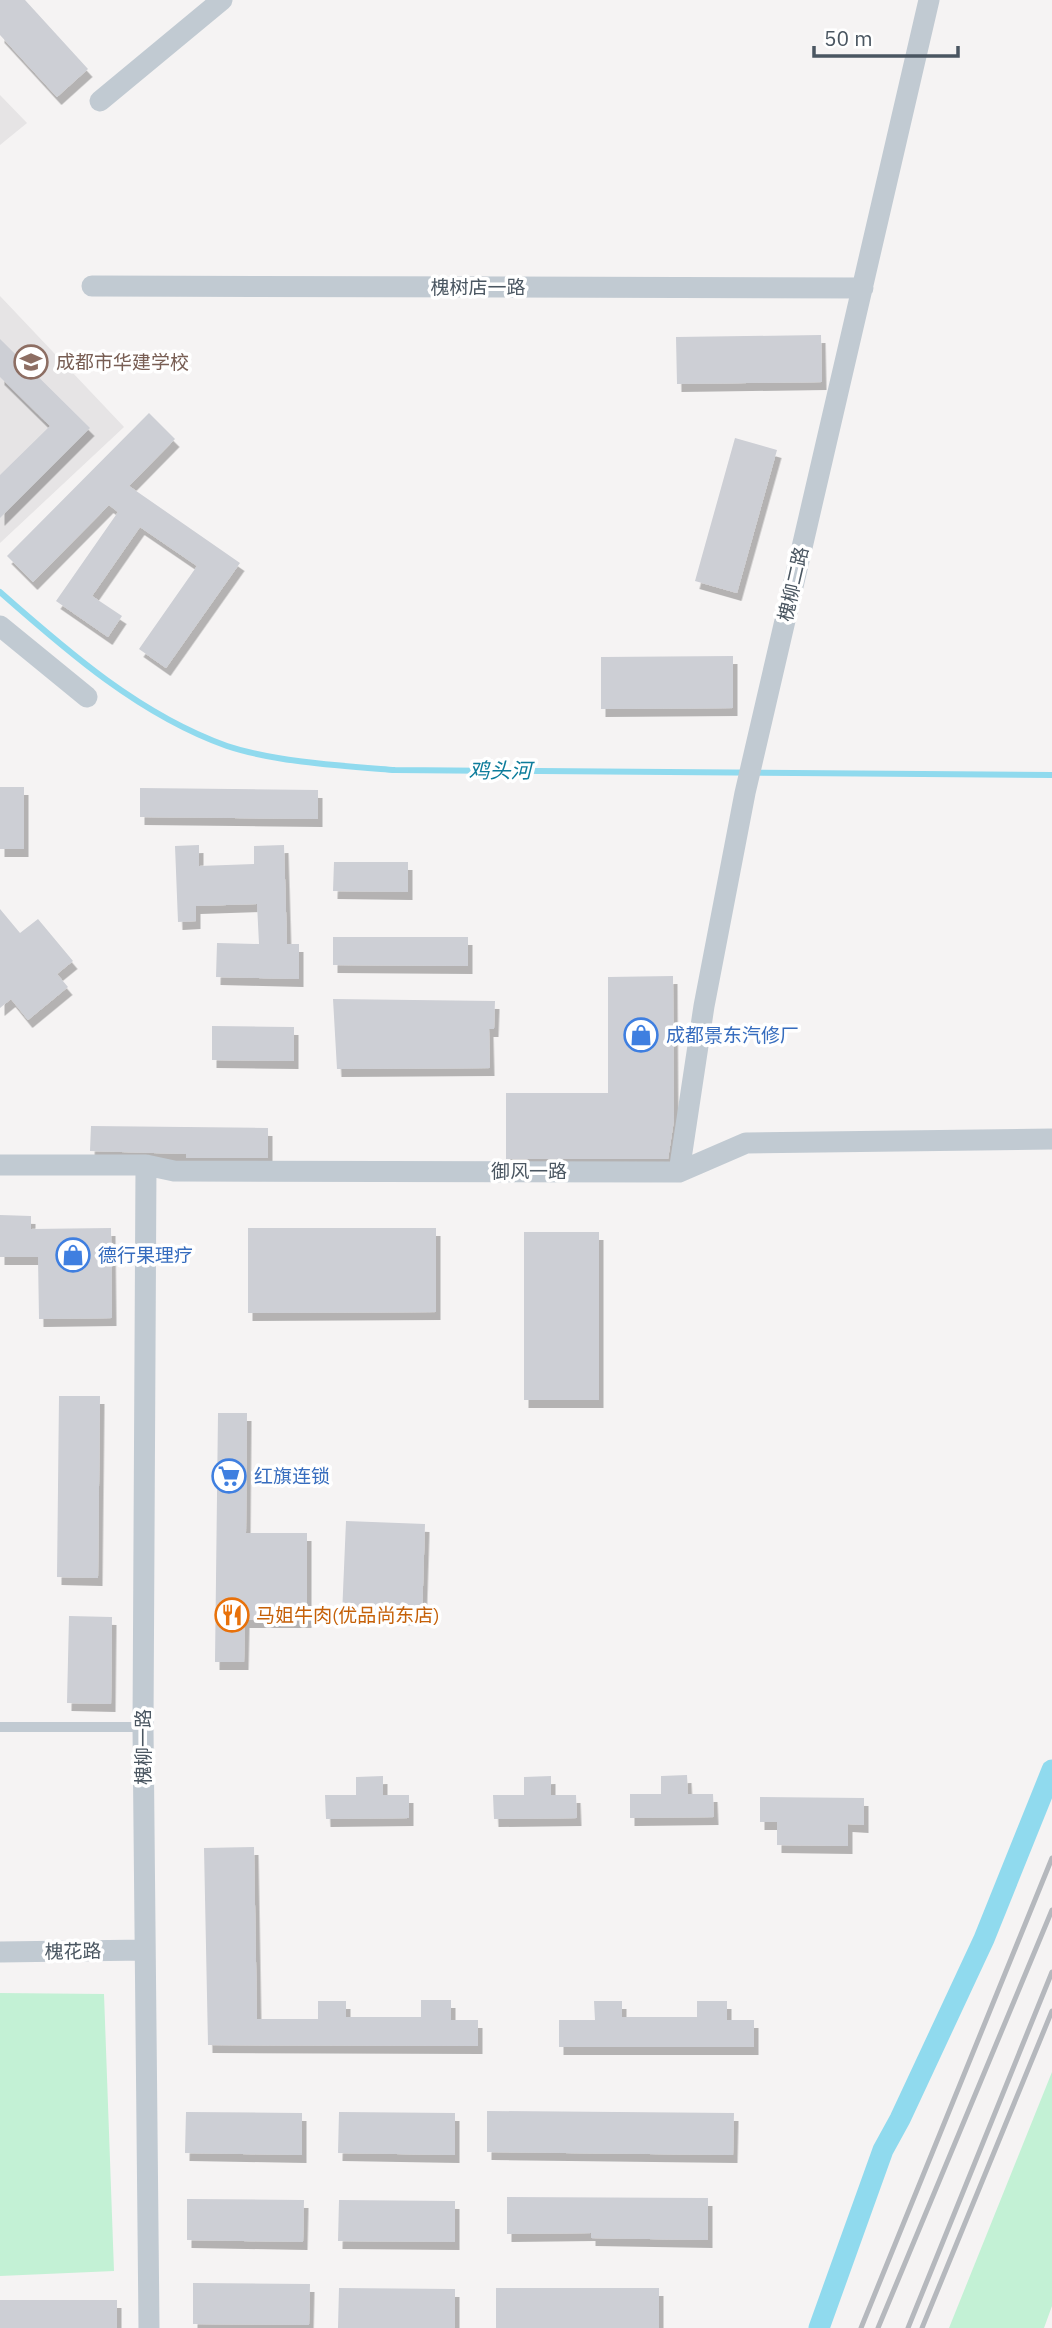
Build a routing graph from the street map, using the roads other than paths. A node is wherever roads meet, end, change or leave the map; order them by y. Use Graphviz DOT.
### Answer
graph roads {
  1 [pos="222,0"];
  2 [pos="929,0"];
  3 [pos="100,101"];
  4 [pos="92,286"];
  5 [pos="863,288"];
  6 [pos="0,626"];
  7 [pos="87,697"];
  8 [pos="1052,1139"];
  9 [pos="0,1165"];
  10 [pos="146,1166"];
  11 [pos="679,1171"];
  12 [pos="0,1727"];
  13 [pos="143,1727"];
  14 [pos="145,1950"];
  15 [pos="0,1952"];
  16 [pos="149,2328"];
  1 -- 3 [label="street"];
  2 -- 5 [label="street, 槐柳二路"];
  4 -- 5 [label="street, 槐树店一路"];
  5 -- 11 [label="street, 槐柳二路"];
  6 -- 7 [label="street"];
  8 -- 11 [label="street, 御风一路"];
  9 -- 10 [label="street, 御风一路"];
  10 -- 11 [label="street, 御风一路"];
  10 -- 13 [label="street, 槐柳一路"];
  12 -- 13 [label="lane"];
  13 -- 14 [label="street, 槐柳一路"];
  14 -- 15 [label="street, 槐花路"];
  14 -- 16 [label="street, 槐柳一路"];
}
